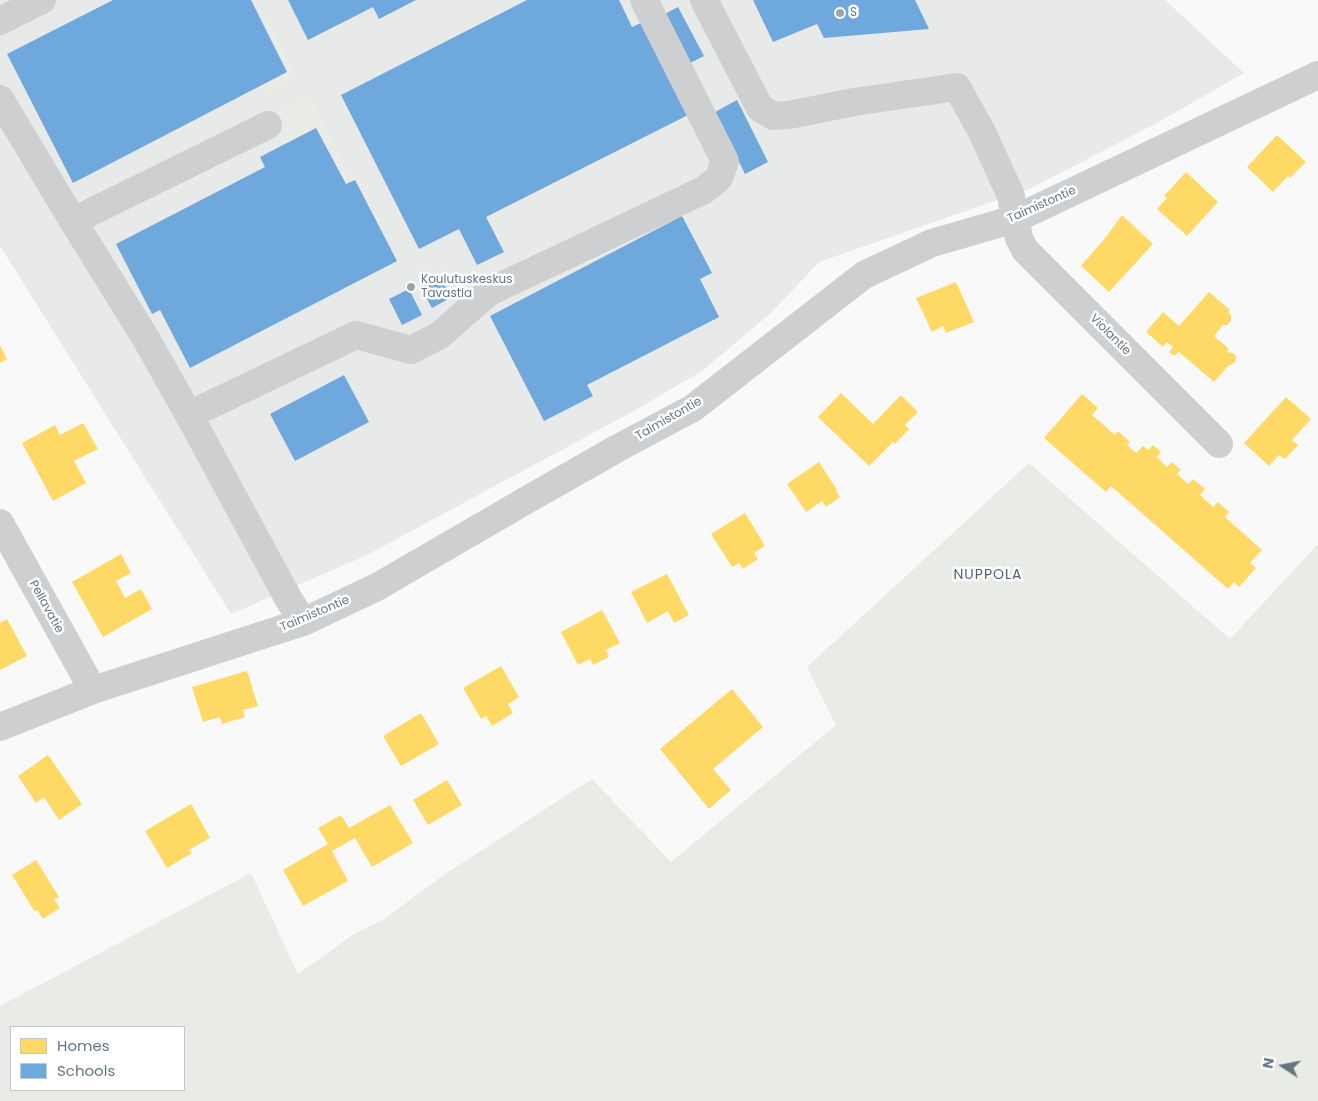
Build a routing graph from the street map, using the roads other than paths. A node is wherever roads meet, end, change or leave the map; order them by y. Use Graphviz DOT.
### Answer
graph roads {
  1 [pos="42,0"];
  2 [pos="644,0"];
  3 [pos="704,0"];
  4 [pos="0,21"];
  5 [pos="1318,75"];
  6 [pos="0,99"];
  7 [pos="268,125"];
  8 [pos="1015,219"];
  9 [pos="73,222"];
  10 [pos="190,415"];
  11 [pos="1219,444"];
  12 [pos="0,523"];
  13 [pos="303,622"];
  14 [pos="93,690"];
  15 [pos="0,727"];
  1 -- 4 [label="street"];
  2 -- 10 [label="street"];
  3 -- 8 [label="street, Violantie"];
  5 -- 8 [label="street, Taimistontie"];
  6 -- 9 [label="street"];
  7 -- 9 [label="street"];
  8 -- 11 [label="street, Violantie"];
  8 -- 13 [label="street, Taimistontie"];
  9 -- 10 [label="street"];
  10 -- 13 [label="street"];
  12 -- 14 [label="street, Pellavatie"];
  13 -- 14 [label="street, Taimistontie"];
  14 -- 15 [label="street, Taimistontie"];
}
